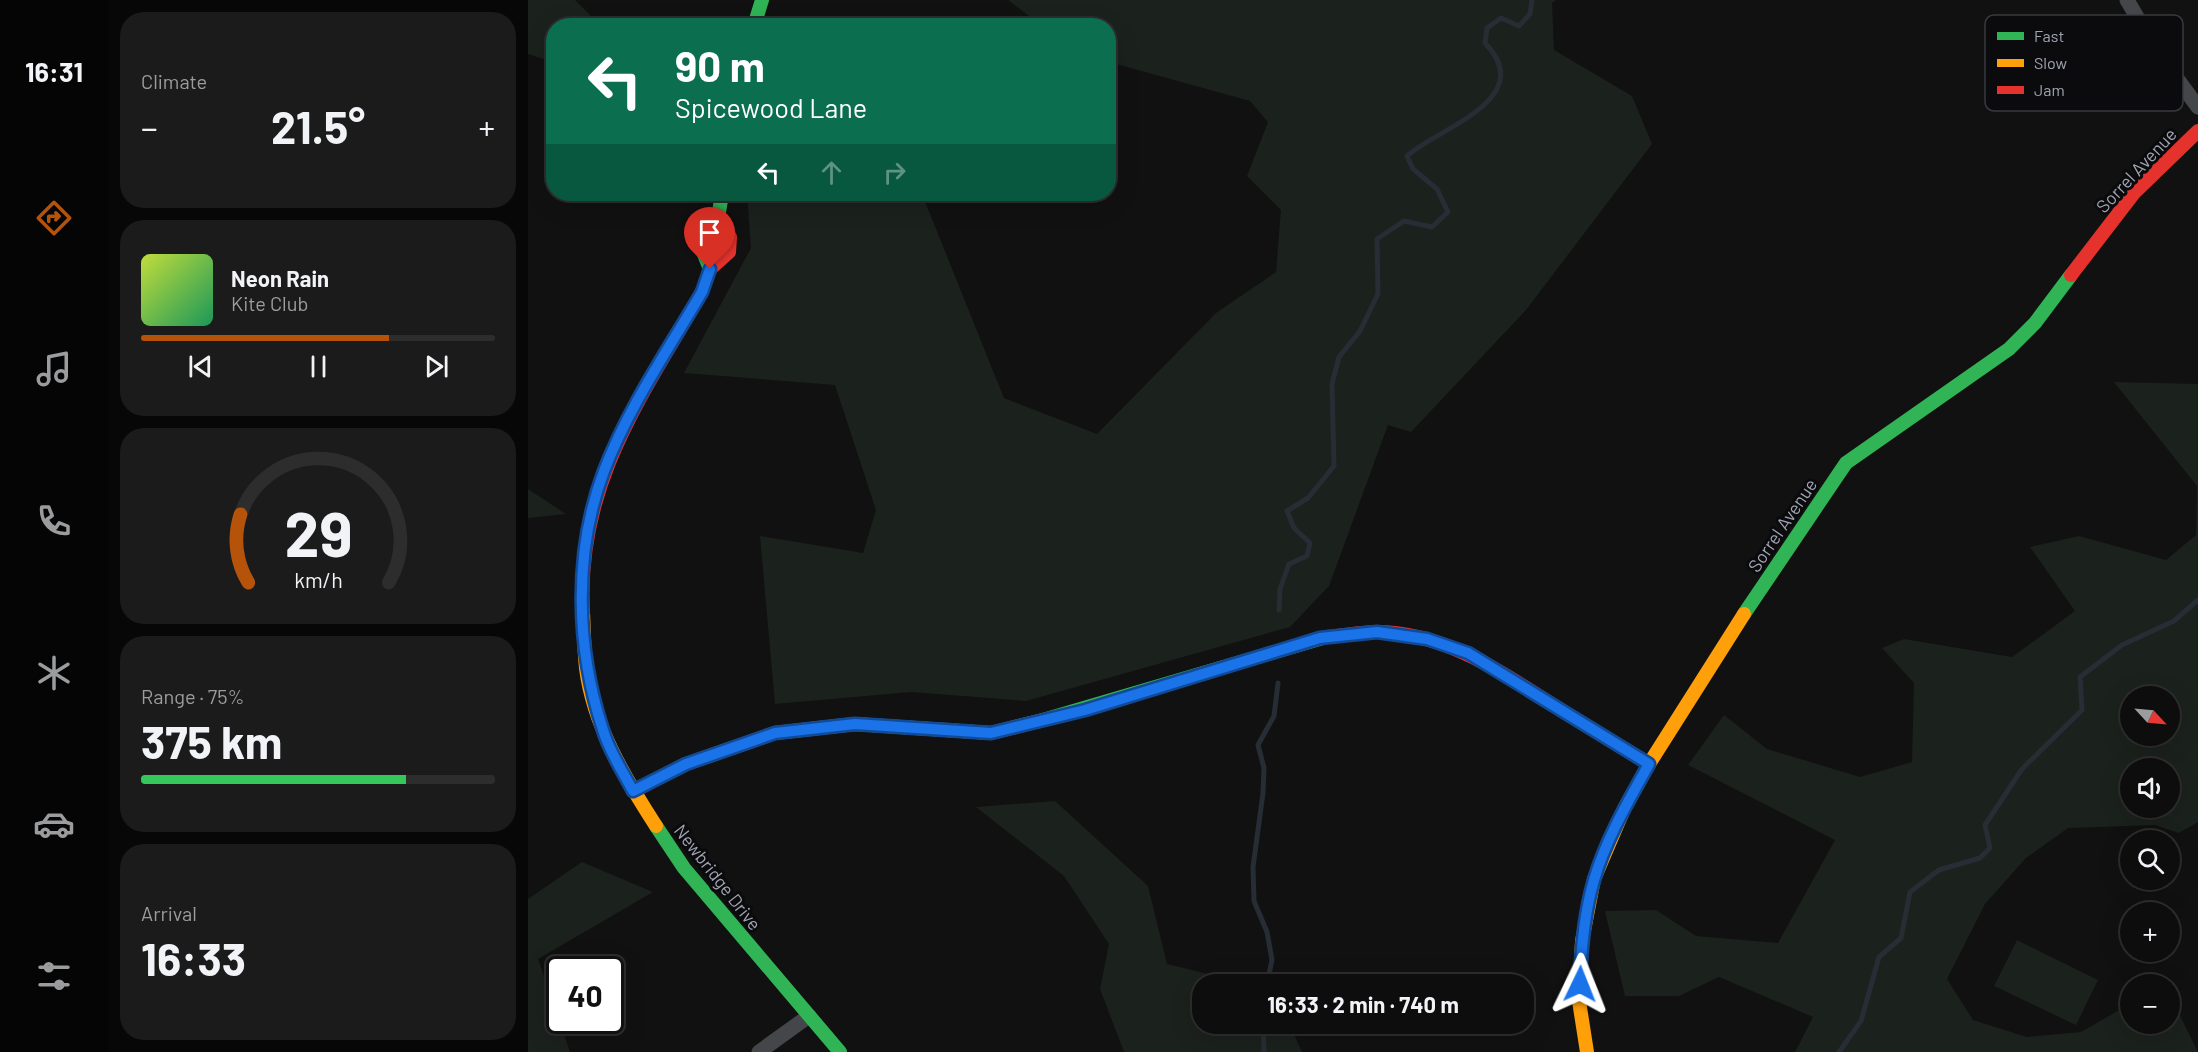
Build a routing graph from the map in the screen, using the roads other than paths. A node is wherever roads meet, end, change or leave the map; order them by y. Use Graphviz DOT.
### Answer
graph roads {
  1 [pos="762,0"];
  2 [pos="2127,0"];
  3 [pos="2136,15"];
  4 [pos="756,18"];
  5 [pos="2183,87"];
  6 [pos="2198,107"];
  7 [pos="2198,131"];
  8 [pos="721,201"];
  9 [pos="718,218"];
  10 [pos="710,269"];
  11 [pos="1649,764"];
  12 [pos="633,791"];
  13 [pos="809,1016"];
  14 [pos="759,1052"];
  15 [pos="840,1052"];
  16 [pos="1587,1052"];
  1 -- 4 [label="street"];
  2 -- 3 [label="street"];
  5 -- 6 [label="street"];
  7 -- 11 [label="street, Sorrel Avenue"];
  8 -- 9 [label="street"];
  9 -- 10 [label="street"];
  9 -- 10 [label="street, Newbridge Drive"];
  10 -- 12 [label="street, Newbridge Drive"];
  11 -- 12 [label="street"];
  11 -- 16 [label="street, Sorrel Avenue"];
  12 -- 13 [label="street, Newbridge Drive"];
  13 -- 14 [label="street"];
  13 -- 15 [label="street, Newbridge Drive"];
}
